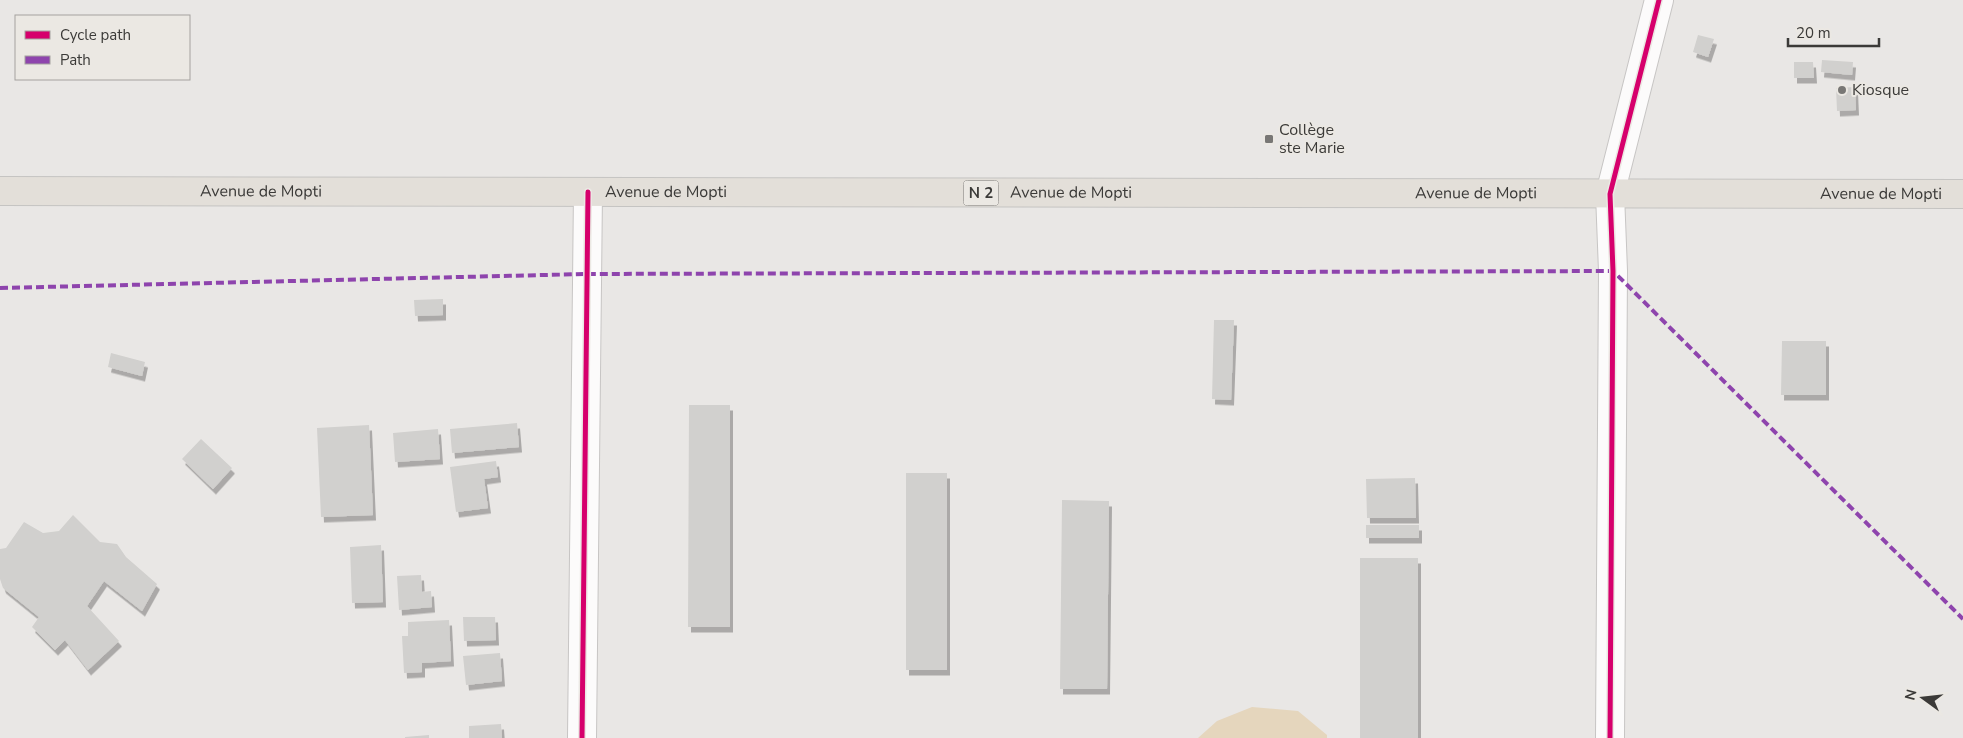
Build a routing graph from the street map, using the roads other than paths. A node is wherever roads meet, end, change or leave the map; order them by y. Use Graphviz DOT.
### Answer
graph roads {
  1 [pos="1659,0"];
  2 [pos="0,191"];
  3 [pos="588,192"];
  4 [pos="1610,194"];
  5 [pos="1963,194"];
  6 [pos="582,738"];
  7 [pos="1610,738"];
  1 -- 4 [label="street"];
  2 -- 3 [label="main road, Avenue de Mopti / N 2"];
  3 -- 4 [label="main road, Avenue de Mopti / N 2"];
  3 -- 6 [label="street"];
  4 -- 5 [label="main road, Avenue de Mopti / N 2"];
  4 -- 7 [label="street"];
}
